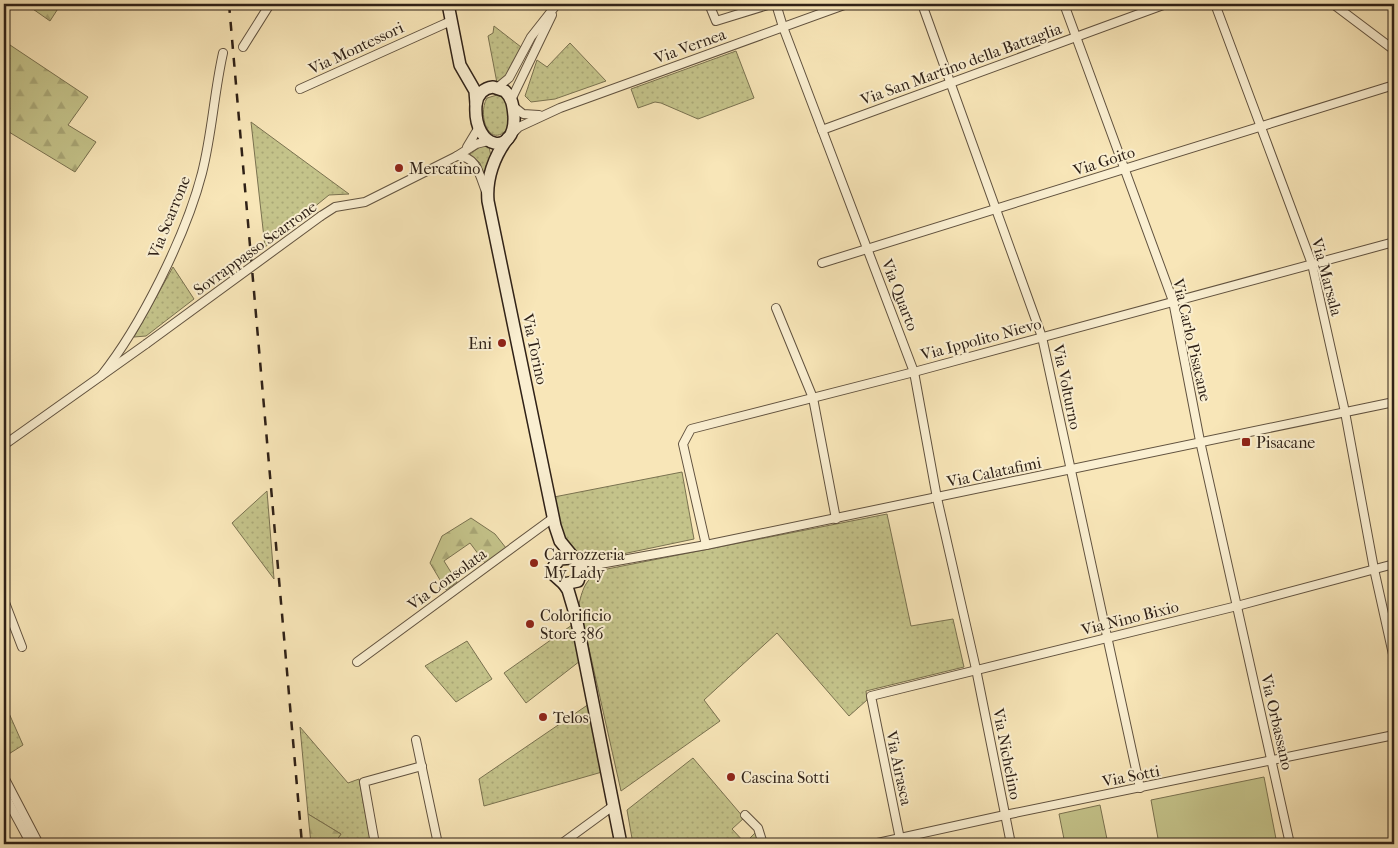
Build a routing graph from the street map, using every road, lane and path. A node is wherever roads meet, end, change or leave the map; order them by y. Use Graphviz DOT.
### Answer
graph roads {
  1 [pos="270,4"];
  2 [pos="448,4"];
  3 [pos="709,4"];
  4 [pos="771,4"];
  5 [pos="776,4"];
  6 [pos="846,4"];
  7 [pos="922,4"];
  8 [pos="1064,4"];
  9 [pos="1166,4"];
  10 [pos="1215,4"];
  11 [pos="1333,4"];
  12 [pos="556,5"];
  13 [pos="451,21"];
  14 [pos="783,28"];
  15 [pos="1076,37"];
  16 [pos="243,47"];
  17 [pos="1394,50"];
  18 [pos="223,53"];
  19 [pos="468,76"];
  20 [pos="950,82"];
  21 [pos="1394,85"];
  22 [pos="494,88"];
  23 [pos="300,89"];
  24 [pos="512,103"];
  25 [pos="476,104"];
  26 [pos="544,114"];
  27 [pos="1261,126"];
  28 [pos="479,127"];
  29 [pos="822,130"];
  30 [pos="510,136"];
  31 [pos="489,141"];
  32 [pos="466,148"];
  33 [pos="457,156"];
  34 [pos="494,163"];
  35 [pos="1124,169"];
  36 [pos="487,196"];
  37 [pos="996,209"];
  38 [pos="1394,242"];
  39 [pos="868,249"];
  40 [pos="822,263"];
  41 [pos="1312,264"];
  42 [pos="1173,301"];
  43 [pos="776,308"];
  44 [pos="129,335"];
  45 [pos="1042,337"];
  46 [pos="145,346"];
  47 [pos="914,372"];
  48 [pos="101,376"];
  49 [pos="813,398"];
  50 [pos="1394,402"];
  51 [pos="1345,412"];
  52 [pos="1200,441"];
  53 [pos="4,445"];
  54 [pos="1071,469"];
  55 [pos="937,498"];
  56 [pos="553,518"];
  57 [pos="836,519"];
  58 [pos="560,541"];
  59 [pos="706,545"];
  60 [pos="575,559"];
  61 [pos="557,562"];
  62 [pos="600,564"];
  63 [pos="1394,564"];
  64 [pos="1374,569"];
  65 [pos="579,579"];
  66 [pos="564,584"];
  67 [pos="4,600"];
  68 [pos="1237,606"];
  69 [pos="574,607"];
  70 [pos="1107,638"];
  71 [pos="22,647"];
  72 [pos="1394,659"];
  73 [pos="357,662"];
  74 [pos="976,669"];
  75 [pos="871,696"];
  76 [pos="1394,735"];
  77 [pos="416,740"];
  78 [pos="1271,761"];
  79 [pos="422,766"];
  80 [pos="4,777"];
  81 [pos="1140,788"];
  82 [pos="4,794"];
  83 [pos="613,806"];
  84 [pos="745,815"];
  85 [pos="1004,815"];
  86 [pos="901,841"];
  87 [pos="31,844"];
  88 [pos="39,844"];
  89 [pos="375,844"];
  90 [pos="438,844"];
  91 [pos="561,844"];
  92 [pos="621,844"];
  93 [pos="763,844"];
  94 [pos="872,844"];
  95 [pos="1011,844"];
  96 [pos="1290,844"];
  1 -- 16 [label="street"];
  2 -- 13 [label="main road"];
  3 -- 4 [label="street"];
  5 -- 14 [label="street, Via Quarto"];
  6 -- 14 [label="street, Via Vernea"];
  7 -- 20 [label="street, Via Volturno"];
  8 -- 15 [label="street, Via Carlo Pisacane"];
  9 -- 15 [label="street, Via San Martino della Battaglia"];
  10 -- 27 [label="street, Via Marsala"];
  11 -- 17 [label="street"];
  12 -- 22 [label="street"];
  12 -- 24 [label="street"];
  13 -- 19 [label="main road"];
  13 -- 23 [label="street, Via Montessori"];
  14 -- 26 [label="street, Via Vernea"];
  14 -- 29 [label="street, Via Quarto"];
  15 -- 20 [label="street, Via San Martino della Battaglia"];
  15 -- 35 [label="street, Via Carlo Pisacane"];
  18 -- 44 [label="street, Via Scarrone"];
  19 -- 22 [label="main road"];
  19 -- 25 [label="main road"];
  20 -- 29 [label="street, Via San Martino della Battaglia"];
  20 -- 37 [label="street, Via Volturno"];
  21 -- 27 [label="street, Via Goito"];
  22 -- 24 [label="main road"];
  22 -- 25 [label="main road"];
  24 -- 26 [label="street"];
  24 -- 30 [label="main road"];
  25 -- 28 [label="main road"];
  26 -- 30 [label="street, Via Vernea"];
  27 -- 35 [label="street, Via Goito"];
  27 -- 41 [label="street, Via Marsala"];
  28 -- 31 [label="main road"];
  28 -- 32 [label="street"];
  29 -- 39 [label="street, Via Quarto"];
  30 -- 31 [label="main road"];
  30 -- 34 [label="main road"];
  31 -- 32 [label="street"];
  31 -- 34 [label="main road"];
  32 -- 33 [label="street, Sovrappasso Scarrone"];
  33 -- 36 [label="street"];
  33 -- 46 [label="street, Sovrappasso Scarrone, bridge"];
  34 -- 36 [label="main road, Via Torino"];
  35 -- 37 [label="street, Via Goito"];
  35 -- 42 [label="street, Via Carlo Pisacane"];
  36 -- 56 [label="main road, Via Torino"];
  37 -- 39 [label="street, Via Goito"];
  37 -- 45 [label="street, Via Volturno"];
  38 -- 41 [label="street, Via Ippolito Nievo"];
  39 -- 40 [label="street, Via Goito"];
  39 -- 47 [label="street, Via Quarto"];
  41 -- 42 [label="street, Via Ippolito Nievo"];
  41 -- 51 [label="street, Via Marsala"];
  42 -- 45 [label="street, Via Ippolito Nievo"];
  42 -- 52 [label="street, Via Carlo Pisacane"];
  43 -- 49 [label="street"];
  44 -- 46 [label="street"];
  44 -- 48 [label="street, Via Scarrone"];
  45 -- 47 [label="street, Via Ippolito Nievo"];
  45 -- 54 [label="street, Via Volturno"];
  46 -- 48 [label="street, Via Scarrone"];
  47 -- 49 [label="street, Via Ippolito Nievo"];
  47 -- 55 [label="street, Via Quarto"];
  48 -- 53 [label="street, Via Scarrone"];
  49 -- 57 [label="street"];
  49 -- 59 [label="street, Via Ippolito Nievo"];
  50 -- 51 [label="street, Via Calatafimi"];
  51 -- 52 [label="street, Via Calatafimi"];
  51 -- 64 [label="street, Via Marsala"];
  52 -- 54 [label="street, Via Calatafimi"];
  52 -- 68 [label="street, Via Carlo Pisacane"];
  54 -- 55 [label="street, Via Calatafimi"];
  54 -- 70 [label="street, Via Volturno"];
  55 -- 57 [label="street, Via Calatafimi"];
  55 -- 74 [label="street, Via Quarto"];
  56 -- 58 [label="main road, Via Torino"];
  56 -- 73 [label="street, Via Consolata"];
  57 -- 59 [label="street, Via Calatafimi"];
  58 -- 60 [label="main road, Via Torino"];
  58 -- 61 [label="main road, Via Torino"];
  59 -- 62 [label="street, Via Calatafimi"];
  60 -- 61 [label="main road"];
  60 -- 62 [label="street, Via Calatafimi"];
  60 -- 65 [label="main road, Via Torino"];
  61 -- 66 [label="main road, Via Torino"];
  62 -- 65 [label="street, Via Calatafimi"];
  63 -- 64 [label="street, Via Nino Bixio"];
  64 -- 68 [label="street, Via Nino Bixio"];
  64 -- 72 [label="street, Via Marsala"];
  65 -- 66 [label="main road"];
  65 -- 69 [label="main road, Via Torino"];
  66 -- 69 [label="main road, Via Torino"];
  67 -- 71 [label="street"];
  68 -- 70 [label="street, Via Nino Bixio"];
  68 -- 78 [label="street, Via Orbassano"];
  69 -- 83 [label="main road, Via Torino"];
  70 -- 74 [label="street, Via Nino Bixio"];
  70 -- 81 [label="street, Via Volturno"];
  74 -- 75 [label="street, Via Nino Bixio"];
  74 -- 85 [label="street, Via Nichelino"];
  75 -- 86 [label="street, Via Airasca"];
  76 -- 78 [label="street, Via Sotti"];
  77 -- 79 [label="street"];
  78 -- 81 [label="street, Via Sotti"];
  78 -- 96 [label="street, Via Orbassano"];
  79 -- 89 [label="street"];
  79 -- 90 [label="street"];
  80 -- 88 [label="street"];
  81 -- 85 [label="street, Via Sotti"];
  82 -- 87 [label="street"];
  83 -- 91 [label="street"];
  83 -- 92 [label="main road, Via Torino"];
  84 -- 93 [label="street"];
  85 -- 86 [label="street, Via Sotti"];
  85 -- 95 [label="street, Via Nichelino"];
  86 -- 94 [label="street, Via Sotti"];
}
